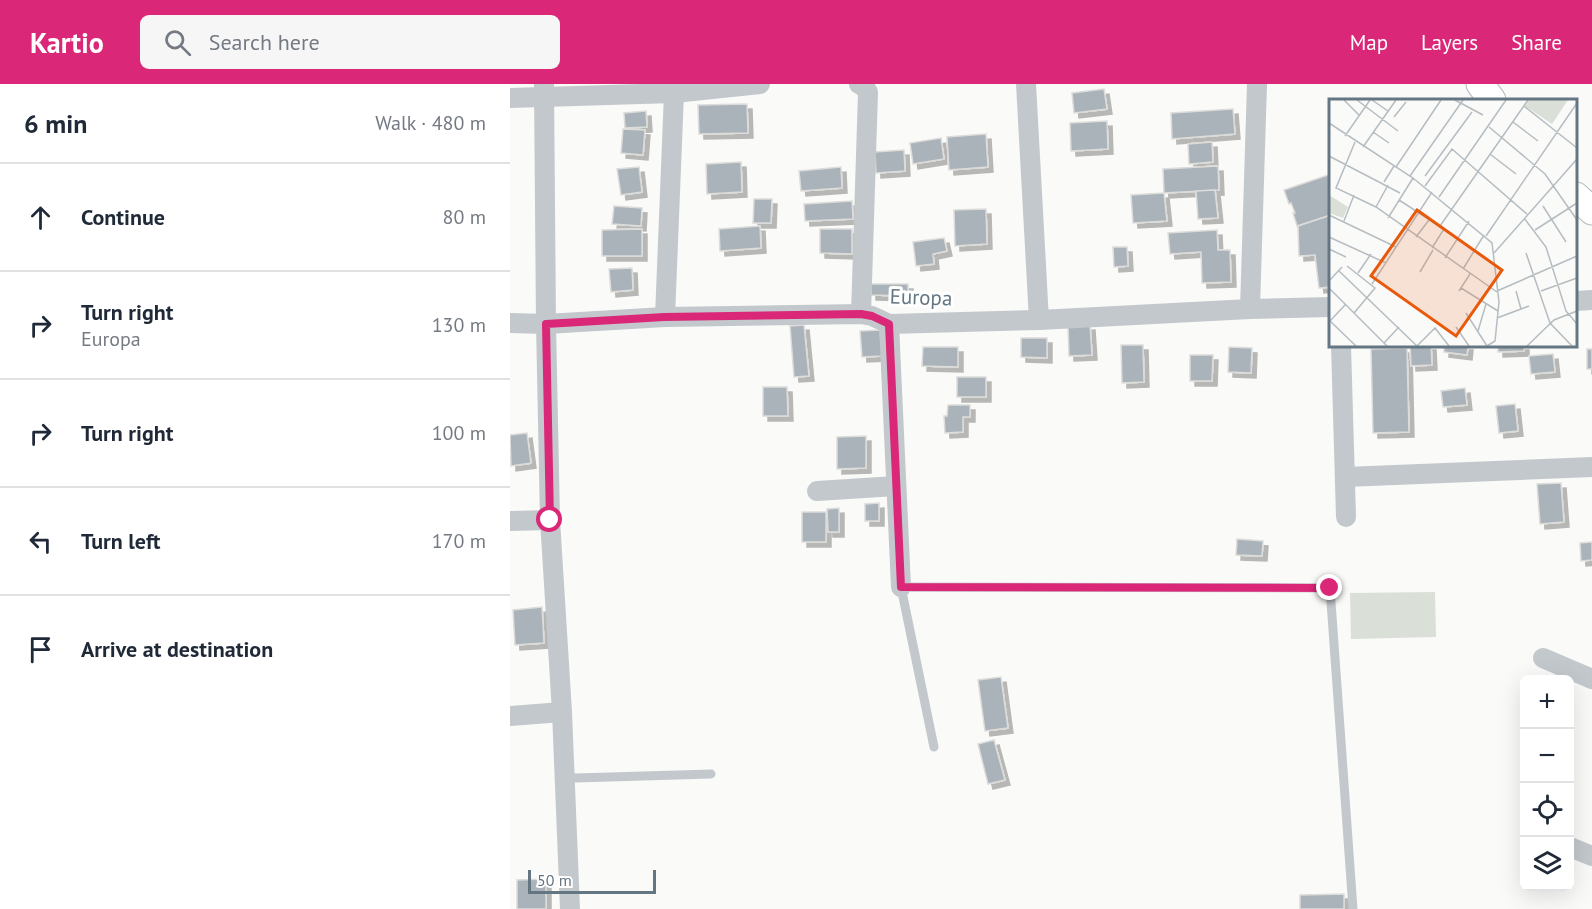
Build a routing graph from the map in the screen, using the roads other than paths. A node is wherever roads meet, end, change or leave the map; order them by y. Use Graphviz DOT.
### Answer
graph roads {
  1 [pos="760,84"];
  2 [pos="859,84"];
  3 [pos="1026,84"];
  4 [pos="1257,84"];
  5 [pos="1480,84"];
  6 [pos="544,91"];
  7 [pos="674,93"];
  8 [pos="510,98"];
  9 [pos="1491,99"];
  10 [pos="1577,198"];
  11 [pos="1592,211"];
  12 [pos="1592,300"];
  13 [pos="1577,301"];
  14 [pos="1329,307"];
  15 [pos="1250,309"];
  16 [pos="861,314"];
  17 [pos="664,317"];
  18 [pos="1039,321"];
  19 [pos="510,324"];
  20 [pos="546,324"];
  21 [pos="889,324"];
  22 [pos="1341,346"];
  23 [pos="1592,467"];
  24 [pos="1345,477"];
  25 [pos="896,486"];
  26 [pos="817,491"];
  27 [pos="1346,517"];
  28 [pos="550,520"];
  29 [pos="510,521"];
  30 [pos="901,587"];
  31 [pos="1543,658"];
  32 [pos="1592,679"];
  33 [pos="562,712"];
  34 [pos="510,716"];
  35 [pos="934,747"];
  36 [pos="711,774"];
  37 [pos="564,777"];
  38 [pos="1574,849"];
  39 [pos="1592,856"];
  40 [pos="570,909"];
  41 [pos="1353,909"];
  1 -- 7 [label="street"];
  2 -- 16 [label="street"];
  3 -- 18 [label="street"];
  4 -- 15 [label="street"];
  5 -- 9 [label="street"];
  6 -- 7 [label="street"];
  6 -- 8 [label="street"];
  6 -- 20 [label="street"];
  7 -- 17 [label="street"];
  10 -- 11 [label="street"];
  12 -- 13 [label="street"];
  14 -- 15 [label="street, Europa"];
  15 -- 18 [label="street, Europa"];
  16 -- 17 [label="street, Europa"];
  16 -- 21 [label="street, Europa"];
  17 -- 20 [label="street, Europa"];
  18 -- 21 [label="street, Europa"];
  19 -- 20 [label="street, Europa"];
  20 -- 28 [label="street"];
  21 -- 25 [label="street"];
  22 -- 24 [label="street"];
  23 -- 24 [label="street"];
  24 -- 27 [label="street"];
  25 -- 26 [label="street"];
  25 -- 30 [label="street"];
  28 -- 29 [label="street"];
  28 -- 33 [label="street"];
  30 -- 35 [label="lane"];
  30 -- 41 [label="lane"];
  31 -- 32 [label="street"];
  33 -- 34 [label="street"];
  33 -- 37 [label="street"];
  36 -- 37 [label="lane"];
  37 -- 40 [label="street"];
  38 -- 39 [label="street"];
}
